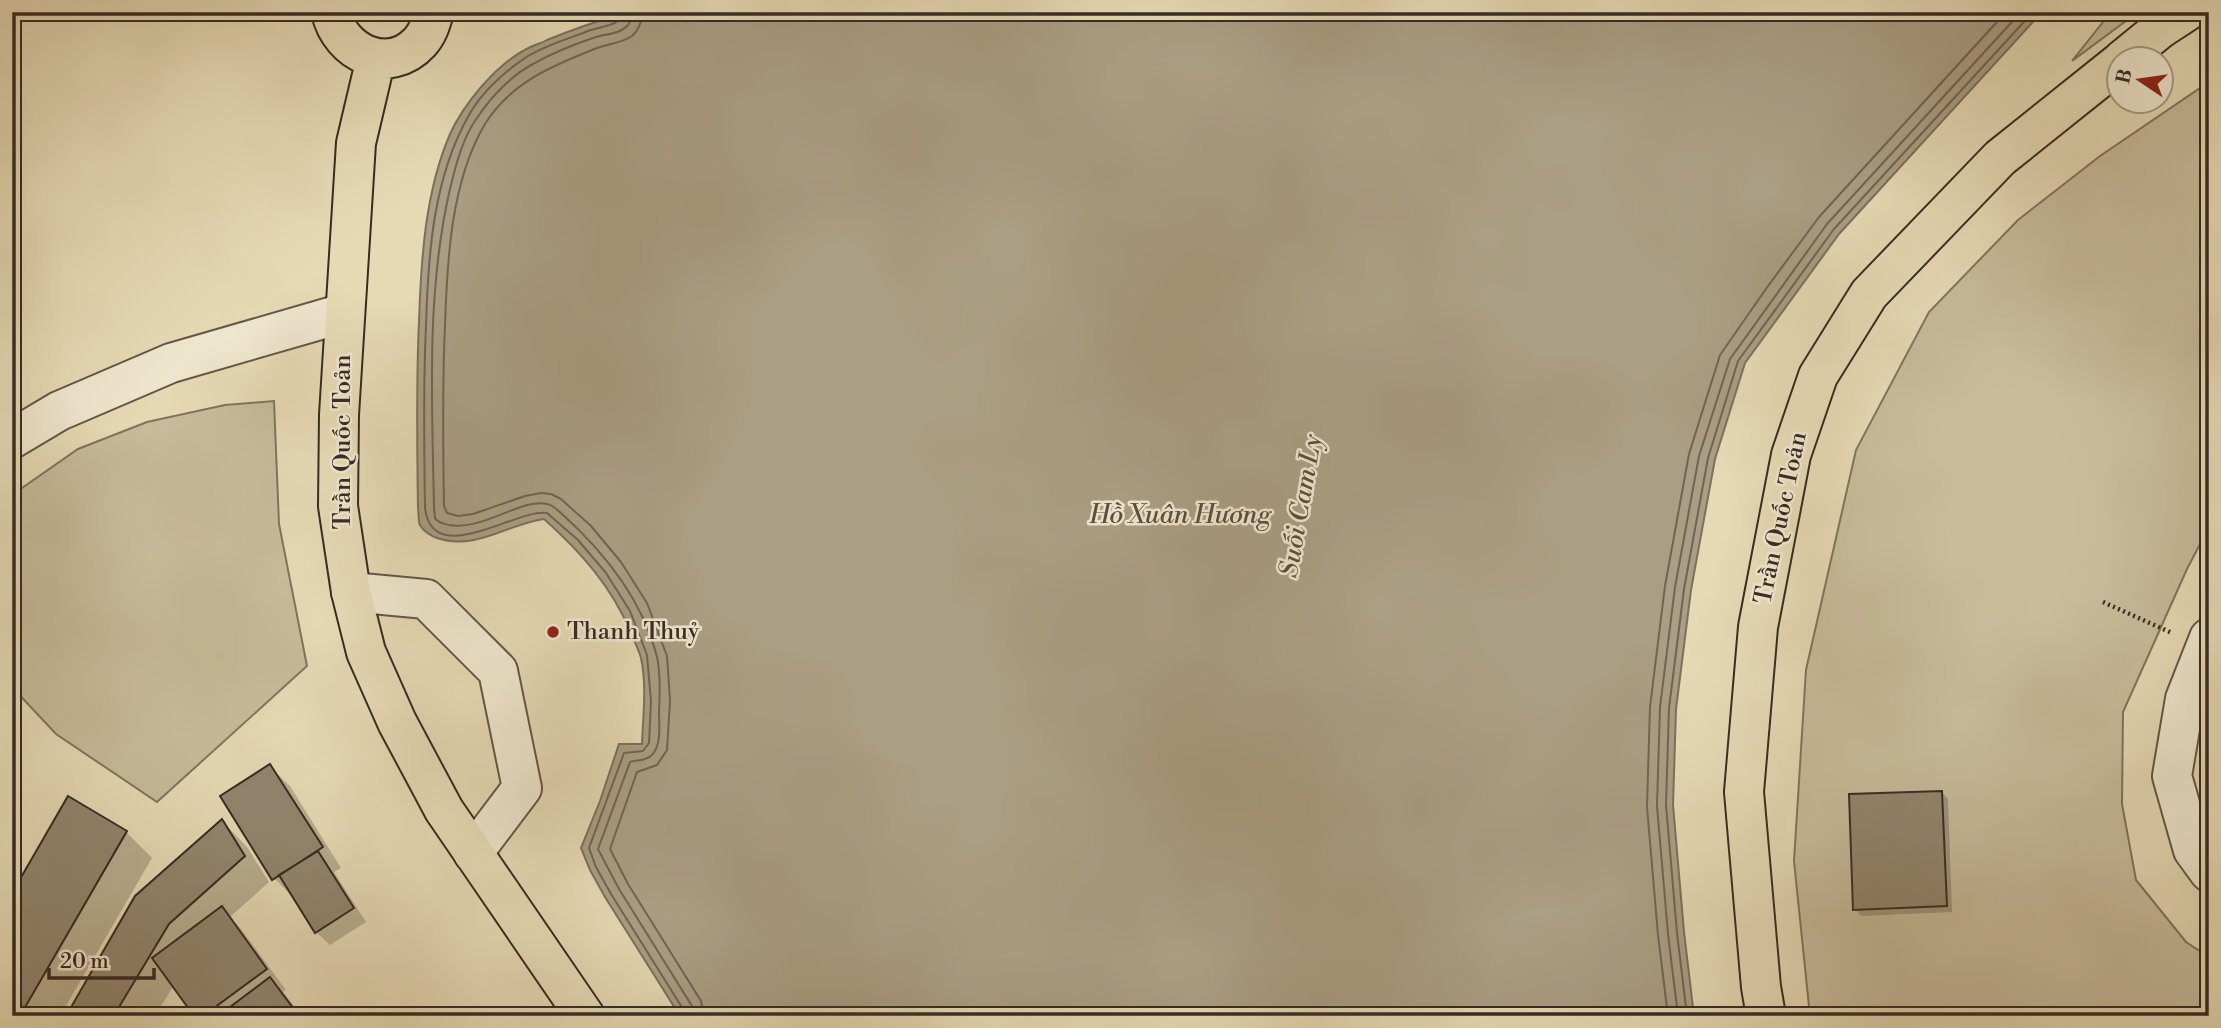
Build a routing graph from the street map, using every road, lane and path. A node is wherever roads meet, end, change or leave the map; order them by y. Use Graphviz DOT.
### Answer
graph roads {
  1 [pos="331,12"];
  2 [pos="435,12"];
  3 [pos="2186,12"];
  4 [pos="2139,46"];
  5 [pos="376,58"];
  6 [pos="2106,73"];
  7 [pos="344,313"];
  8 [pos="12,439"];
  9 [pos="351,592"];
  10 [pos="2103,602"];
  11 [pos="2207,643"];
  12 [pos="473,853"];
  13 [pos="2209,872"];
  14 [pos="585,1016"];
  15 [pos="1766,1016"];
  1 -- 5 [label="main road"];
  2 -- 5 [label="main road"];
  3 -- 4 [label="main road, Trần Quốc Toản"];
  5 -- 7 [label="main road, Trần Quốc Toản"];
  6 -- 15 [label="main road, Trần Quốc Toản"];
  7 -- 8 [label="street"];
  7 -- 9 [label="main road, Trần Quốc Toản"];
  9 -- 12 [label="main road, Trần Quốc Toản"];
  9 -- 12 [label="street"];
  10 -- 11 [label="path"];
  11 -- 13 [label="street"];
  12 -- 14 [label="main road, Trần Quốc Toản"];
}
